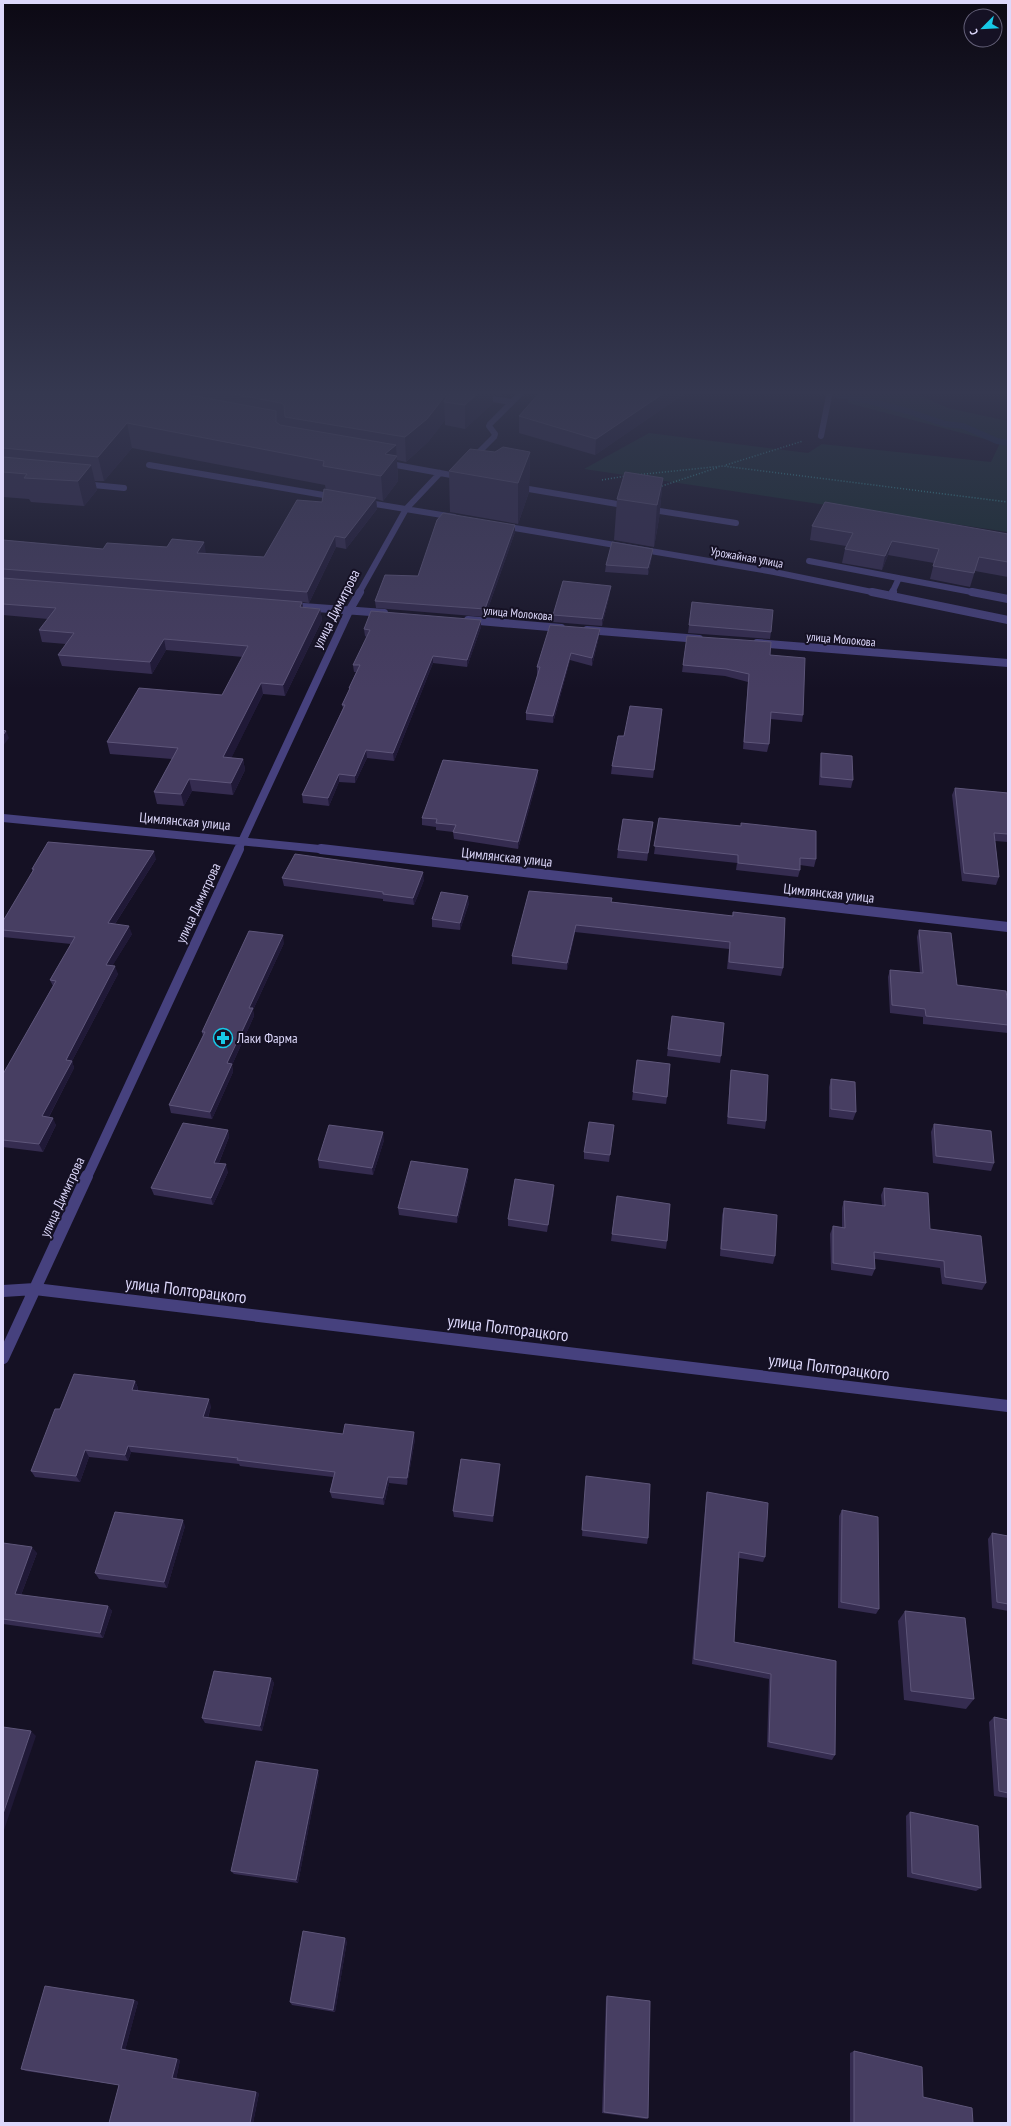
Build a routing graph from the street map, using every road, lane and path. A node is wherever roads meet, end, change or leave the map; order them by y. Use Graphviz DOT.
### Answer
graph roads {
  1 [pos="299,490"];
  2 [pos="424,490"];
  3 [pos="538,490"];
  4 [pos="915,490"];
  5 [pos="343,498"];
  6 [pos="359,501"];
  7 [pos="1008,502"];
  8 [pos="635,507"];
  9 [pos="643,508"];
  10 [pos="406,509"];
  11 [pos="461,518"];
  12 [pos="736,523"];
  13 [pos="492,524"];
  14 [pos="809,561"];
  15 [pos="899,578"];
  16 [pos="891,596"];
  17 [pos="1008,599"];
  18 [pos="278,605"];
  19 [pos="349,611"];
  20 [pos="389,614"];
  21 [pos="460,620"];
  22 [pos="1008,620"];
  23 [pos="571,628"];
  24 [pos="579,629"];
  25 [pos="706,639"];
  26 [pos="746,642"];
  27 [pos="1008,663"];
  28 [pos="3,818"];
  29 [pos="242,840"];
  30 [pos="1008,927"];
  31 [pos="35,1289"];
  32 [pos="3,1291"];
  33 [pos="3,1358"];
  34 [pos="1008,1406"];
  1 -- 5 [label="street"];
  2 -- 10 [label="street, улица Димитрова"];
  3 -- 8 [label="street"];
  4 -- 7 [label="path"];
  6 -- 10 [label="street"];
  9 -- 12 [label="street"];
  10 -- 11 [label="street"];
  10 -- 19 [label="street, улица Димитрова"];
  13 -- 16 [label="street, Урожайная улица"];
  14 -- 15 [label="street"];
  15 -- 16 [label="street"];
  15 -- 17 [label="street"];
  16 -- 22 [label="street, Урожайная улица"];
  18 -- 19 [label="street"];
  19 -- 20 [label="street"];
  19 -- 29 [label="street, улица Димитрова"];
  21 -- 23 [label="street, улица Молокова"];
  24 -- 25 [label="street"];
  26 -- 27 [label="street, улица Молокова"];
  28 -- 29 [label="street, Цимлянская улица"];
  29 -- 30 [label="street, Цимлянская улица"];
  29 -- 31 [label="street, улица Димитрова"];
  31 -- 32 [label="street, улица Полторацкого"];
  31 -- 33 [label="street, улица Димитрова"];
  31 -- 34 [label="street, улица Полторацкого"];
}
